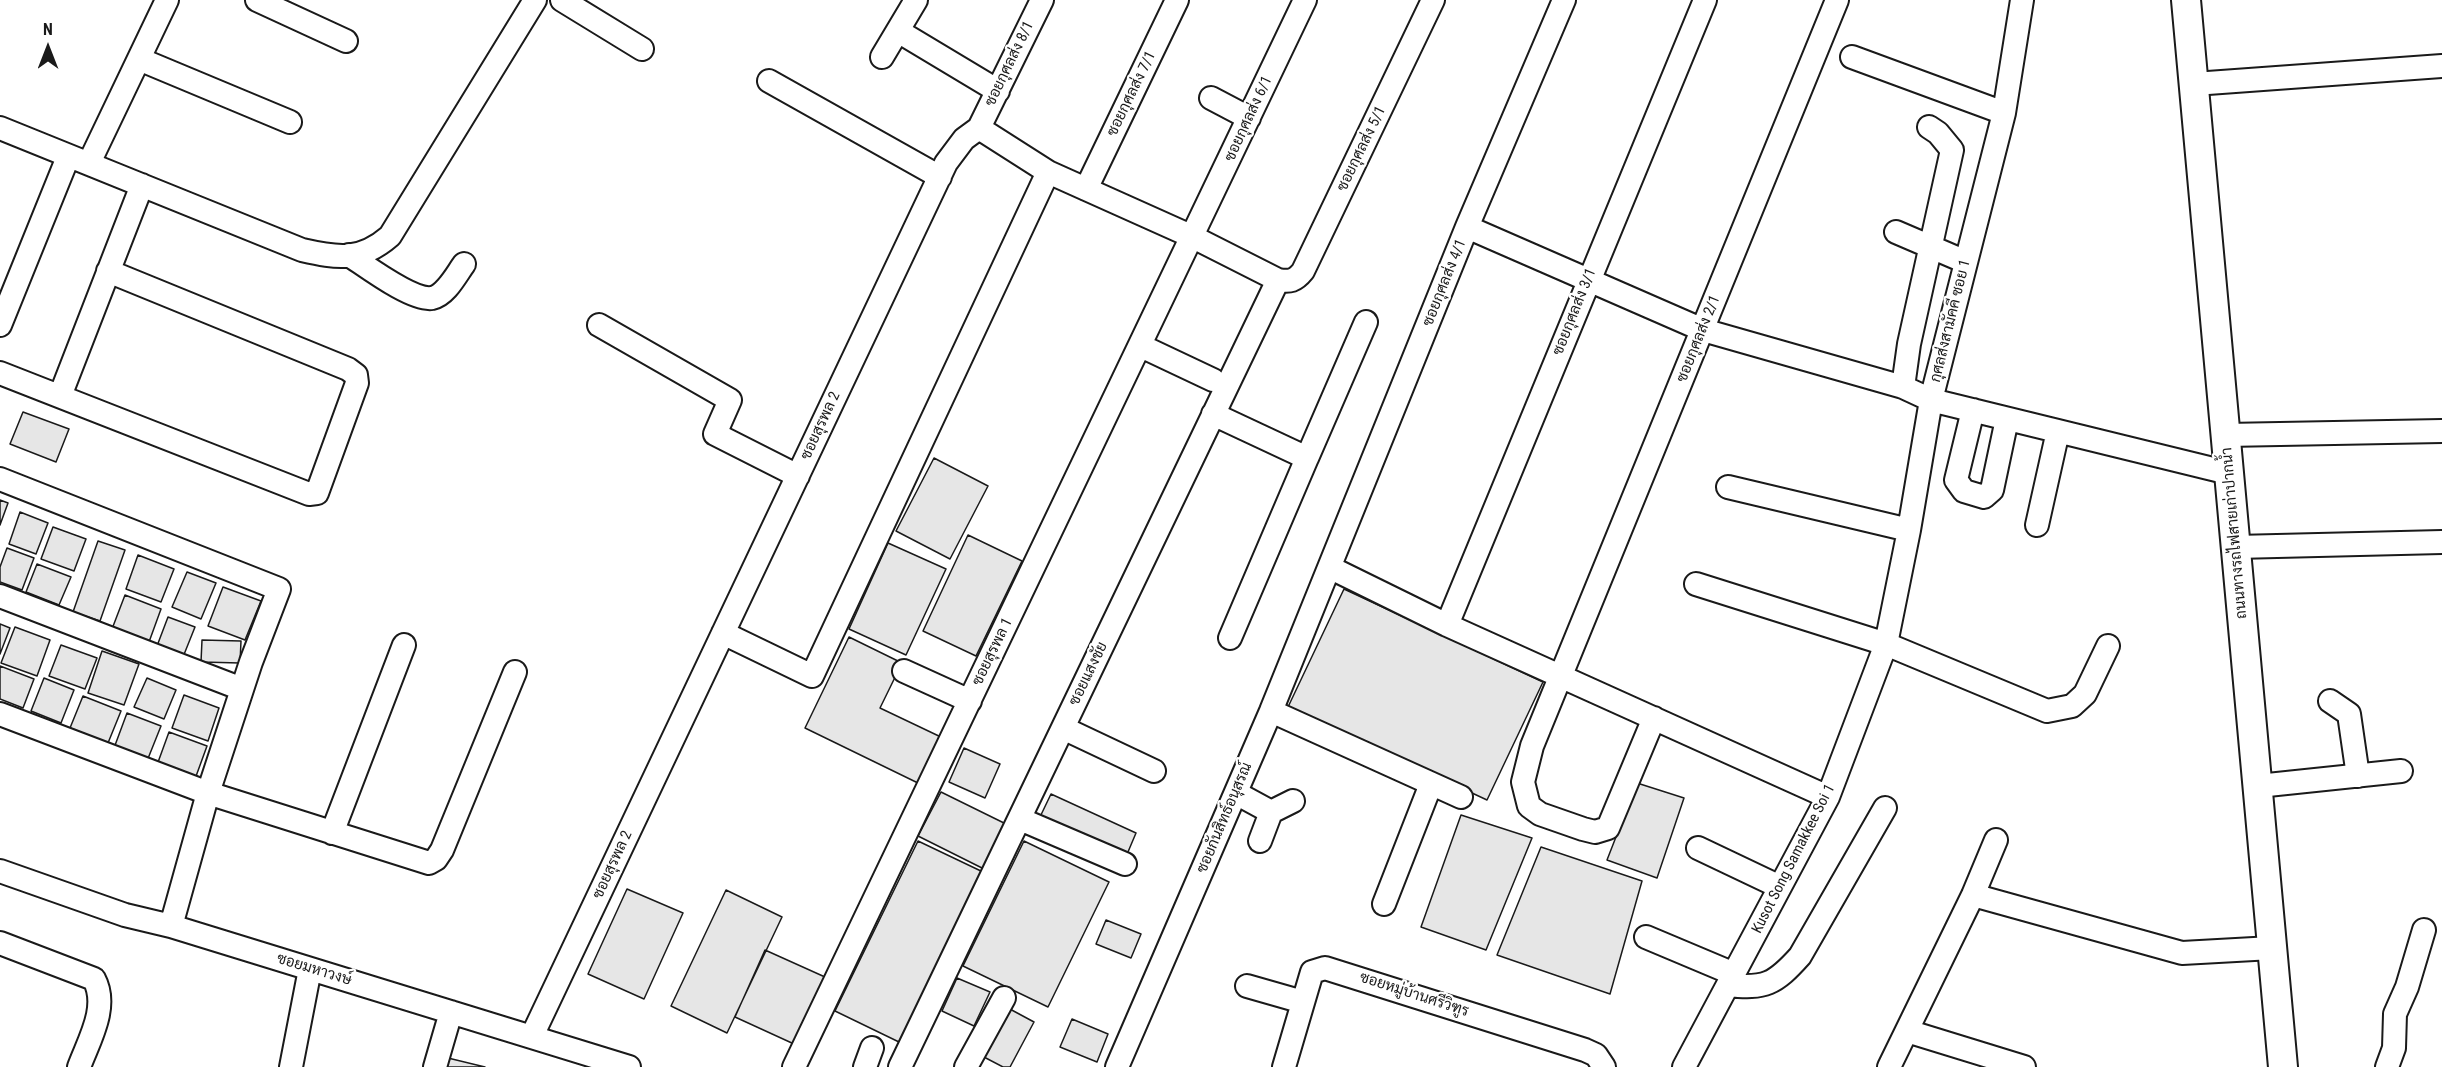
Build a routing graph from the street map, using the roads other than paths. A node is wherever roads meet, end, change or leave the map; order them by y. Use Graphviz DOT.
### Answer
graph roads {
  1 [pos="167,0"];
  2 [pos="257,0"];
  3 [pos="535,0"];
  4 [pos="562,0"];
  5 [pos="916,0"];
  6 [pos="1042,0"];
  7 [pos="1177,0"];
  8 [pos="1305,0"];
  9 [pos="1433,0"];
  10 [pos="1564,0"];
  11 [pos="1705,0"];
  12 [pos="1837,0"];
  13 [pos="2022,0"];
  14 [pos="2186,0"];
  15 [pos="898,31"];
  16 [pos="346,41"];
  17 [pos="642,49"];
  18 [pos="882,57"];
  19 [pos="1852,57"];
  20 [pos="139,59"];
  21 [pos="2442,66"];
  22 [pos="769,81"];
  23 [pos="2194,84"];
  24 [pos="998,91"];
  25 [pos="1211,98"];
  26 [pos="2004,113"];
  27 [pos="1250,118"];
  28 [pos="290,122"];
  29 [pos="1929,127"];
  30 [pos="0,128"];
  31 [pos="979,128"];
  32 [pos="68,157"];
  33 [pos="89,164"];
  34 [pos="1048,172"];
  35 [pos="940,177"];
  36 [pos="142,184"];
  37 [pos="1086,189"];
  38 [pos="1467,227"];
  39 [pos="1896,232"];
  40 [pos="1193,237"];
  41 [pos="1931,246"];
  42 [pos="349,255"];
  43 [pos="1966,262"];
  44 [pos="464,264"];
  45 [pos="108,270"];
  46 [pos="1278,280"];
  47 [pos="1587,281"];
  48 [pos="1366,322"];
  49 [pos="0,325"];
  50 [pos="599,325"];
  51 [pos="1703,330"];
  52 [pos="1141,346"];
  53 [pos="0,373"];
  54 [pos="1214,380"];
  55 [pos="1903,387"];
  56 [pos="60,396"];
  57 [pos="1931,400"];
  58 [pos="1973,410"];
  59 [pos="1214,414"];
  60 [pos="2007,419"];
  61 [pos="2058,431"];
  62 [pos="2442,431"];
  63 [pos="2226,435"];
  64 [pos="1307,458"];
  65 [pos="2229,472"];
  66 [pos="798,476"];
  67 [pos="0,479"];
  68 [pos="1728,487"];
  69 [pos="2037,525"];
  70 [pos="1909,530"];
  71 [pos="2442,542"];
  72 [pos="2236,547"];
  73 [pos="1331,568"];
  74 [pos="1696,584"];
  75 [pos="0,596"];
  76 [pos="1447,625"];
  77 [pos="723,633"];
  78 [pos="1230,638"];
  79 [pos="1886,644"];
  80 [pos="404,645"];
  81 [pos="2108,646"];
  82 [pos="904,671"];
  83 [pos="515,672"];
  84 [pos="1560,677"];
  85 [pos="242,689"];
  86 [pos="970,701"];
  87 [pos="2330,701"];
  88 [pos="1271,711"];
  89 [pos="0,714"];
  90 [pos="1654,718"];
  91 [pos="1063,728"];
  92 [pos="1154,771"];
  93 [pos="2401,771"];
  94 [pos="2358,776"];
  95 [pos="1431,784"];
  96 [pos="2258,786"];
  97 [pos="208,793"];
  98 [pos="1236,793"];
  99 [pos="1461,797"];
  100 [pos="1828,797"];
  101 [pos="1293,801"];
  102 [pos="1885,808"];
  103 [pos="1271,812"];
  104 [pos="1020,819"];
  105 [pos="332,833"];
  106 [pos="1996,840"];
  107 [pos="1260,841"];
  108 [pos="1698,848"];
  109 [pos="1125,864"];
  110 [pos="0,870"];
  111 [pos="1780,887"];
  112 [pos="1973,895"];
  113 [pos="1384,904"];
  114 [pos="171,926"];
  115 [pos="2424,930"];
  116 [pos="1646,938"];
  117 [pos="0,944"];
  118 [pos="2272,948"];
  119 [pos="310,969"];
  120 [pos="1731,979"];
  121 [pos="1247,986"];
  122 [pos="1005,998"];
  123 [pos="1304,1002"];
  124 [pos="451,1012"];
  125 [pos="1907,1031"];
  126 [pos="532,1036"];
  127 [pos="79,1067"];
  128 [pos="291,1067"];
  129 [pos="435,1067"];
  130 [pos="629,1067"];
  131 [pos="794,1067"];
  132 [pos="900,1067"];
  133 [pos="966,1067"];
  134 [pos="1117,1067"];
  135 [pos="1284,1067"];
  136 [pos="1604,1067"];
  137 [pos="1684,1067"];
  138 [pos="1888,1067"];
  139 [pos="2024,1067"];
  140 [pos="2283,1067"];
  141 [pos="2387,1067"];
  1 -- 20 [label="street"];
  2 -- 16 [label="street"];
  3 -- 42 [label="street"];
  4 -- 17 [label="street"];
  5 -- 15 [label="street"];
  6 -- 24 [label="street, ซอยกุศลส่ง 8/1"];
  7 -- 37 [label="street, ซอยกุศลส่ง 7/1"];
  8 -- 27 [label="street, ซอยกุศลส่ง 6/1"];
  9 -- 46 [label="street, ซอยกุศลส่ง 5/1"];
  10 -- 38 [label="street, ซอยกุศลส่ง 4/1"];
  11 -- 47 [label="street, ซอยกุศลส่ง 3/1"];
  12 -- 51 [label="street, ซอยกุศลส่ง 2/1"];
  13 -- 26 [label="street, กุศลส่งสามัคคี ซอย 1"];
  14 -- 23 [label="main road, ถนนทางรถไฟสายเก่าปากน้ำ"];
  15 -- 18 [label="street"];
  15 -- 24 [label="street"];
  19 -- 26 [label="street"];
  20 -- 28 [label="street"];
  20 -- 33 [label="street"];
  21 -- 23 [label="street"];
  22 -- 35 [label="street"];
  23 -- 63 [label="main road, ถนนทางรถไฟสายเก่าปากน้ำ"];
  24 -- 31 [label="street, ซอยกุศลส่ง 8/1"];
  25 -- 27 [label="street"];
  26 -- 43 [label="street, กุศลส่งสามัคคี ซอย 1"];
  27 -- 40 [label="street, ซอยกุศลส่ง 6/1"];
  29 -- 41 [label="street"];
  30 -- 32 [label="street"];
  31 -- 34 [label="street"];
  31 -- 35 [label="street, ซอยสุรพล 2"];
  32 -- 33 [label="street"];
  32 -- 49 [label="street"];
  33 -- 36 [label="street"];
  34 -- 37 [label="street"];
  34 -- 77 [label="street"];
  35 -- 66 [label="street, ซอยสุรพล 2"];
  36 -- 42 [label="street"];
  36 -- 45 [label="street"];
  37 -- 40 [label="street"];
  38 -- 47 [label="street"];
  38 -- 73 [label="street, ซอยกุศลส่ง 4/1"];
  39 -- 41 [label="street"];
  40 -- 46 [label="street"];
  40 -- 52 [label="street, ซอยสุรพล 1"];
  41 -- 43 [label="street"];
  41 -- 55 [label="street"];
  42 -- 44 [label="street"];
  43 -- 57 [label="street, กุศลส่งสามัคคี ซอย 1"];
  45 -- 56 [label="street"];
  45 -- 56 [label="street"];
  46 -- 59 [label="street, ซอยแสงชัย"];
  47 -- 51 [label="street"];
  47 -- 76 [label="street, ซอยกุศลส่ง 3/1"];
  48 -- 64 [label="street"];
  50 -- 66 [label="street"];
  51 -- 55 [label="street"];
  51 -- 84 [label="street, ซอยกุศลส่ง 2/1"];
  52 -- 54 [label="street"];
  52 -- 86 [label="street, ซอยสุรพล 1"];
  53 -- 56 [label="street"];
  55 -- 57 [label="street"];
  57 -- 58 [label="street"];
  57 -- 70 [label="street, กุศลส่งสามัคคี ซอย 1"];
  58 -- 60 [label="street"];
  58 -- 60 [label="street"];
  59 -- 64 [label="street"];
  59 -- 91 [label="street, ซอยแสงชัย"];
  60 -- 61 [label="street"];
  61 -- 65 [label="street"];
  61 -- 69 [label="street"];
  62 -- 63 [label="street"];
  63 -- 65 [label="main road, ถนนทางรถไฟสายเก่าปากน้ำ"];
  64 -- 78 [label="street"];
  65 -- 72 [label="main road, ถนนทางรถไฟสายเก่าปากน้ำ"];
  66 -- 77 [label="street, ซอยสุรพล 2"];
  67 -- 85 [label="street"];
  68 -- 70 [label="street"];
  70 -- 79 [label="street, กุศลส่งสามัคคี ซอย 1"];
  71 -- 72 [label="street"];
  72 -- 96 [label="main road, ถนนทางรถไฟสายเก่าปากน้ำ"];
  73 -- 76 [label="street"];
  73 -- 88 [label="street, ซอยกันสิทธ์อนุสรณ์"];
  74 -- 79 [label="street"];
  75 -- 85 [label="street"];
  76 -- 84 [label="street"];
  77 -- 126 [label="street, ซอยสุรพล 2"];
  79 -- 81 [label="street"];
  79 -- 100 [label="street, Kusot Song Samakkee Soi 1"];
  80 -- 105 [label="street"];
  82 -- 86 [label="street"];
  83 -- 105 [label="street"];
  84 -- 90 [label="street"];
  84 -- 90 [label="street, ซอยกุศลส่ง 2/1"];
  85 -- 97 [label="street"];
  86 -- 131 [label="street, ซอยสุรพล 1"];
  87 -- 94 [label="street"];
  88 -- 95 [label="street"];
  88 -- 98 [label="street, ซอยกันสิทธ์อนุสรณ์"];
  89 -- 97 [label="street"];
  90 -- 100 [label="street"];
  91 -- 92 [label="street"];
  91 -- 104 [label="street, ซอยแสงชัย"];
  93 -- 94 [label="street"];
  94 -- 96 [label="street"];
  95 -- 99 [label="street"];
  95 -- 113 [label="street"];
  96 -- 118 [label="main road, ถนนทางรถไฟสายเก่าปากน้ำ"];
  97 -- 105 [label="street"];
  97 -- 114 [label="street"];
  98 -- 103 [label="street"];
  98 -- 134 [label="street, ซอยกันสิทธ์อนุสรณ์"];
  100 -- 111 [label="street, Kusot Song Samakkee Soi 1"];
  101 -- 103 [label="street"];
  102 -- 120 [label="street"];
  103 -- 107 [label="street"];
  104 -- 109 [label="street"];
  104 -- 132 [label="street, ซอยแสงชัย"];
  106 -- 112 [label="street"];
  108 -- 111 [label="street"];
  110 -- 114 [label="street, ซอยมหาวงษ์"];
  111 -- 120 [label="street, Kusot Song Samakkee Soi 1"];
  112 -- 118 [label="street"];
  112 -- 125 [label="street"];
  114 -- 119 [label="street, ซอยมหาวงษ์"];
  115 -- 141 [label="street"];
  116 -- 120 [label="street"];
  117 -- 127 [label="street"];
  118 -- 140 [label="main road, ถนนทางรถไฟสายเก่าปากน้ำ"];
  119 -- 124 [label="street, ซอยมหาวงษ์"];
  119 -- 128 [label="street"];
  120 -- 137 [label="street, Kusot Song Samakkee Soi 1"];
  121 -- 123 [label="street"];
  122 -- 133 [label="street"];
  123 -- 135 [label="street, ซอยหมู่บ้านศรีวิฑูร"];
  123 -- 136 [label="street, ซอยหมู่บ้านศรีวิฑูร"];
  124 -- 126 [label="street, ซอยมหาวงษ์"];
  124 -- 129 [label="street"];
  125 -- 138 [label="street"];
  125 -- 139 [label="street"];
  126 -- 130 [label="street, ซอยมหาวงษ์"];
}
